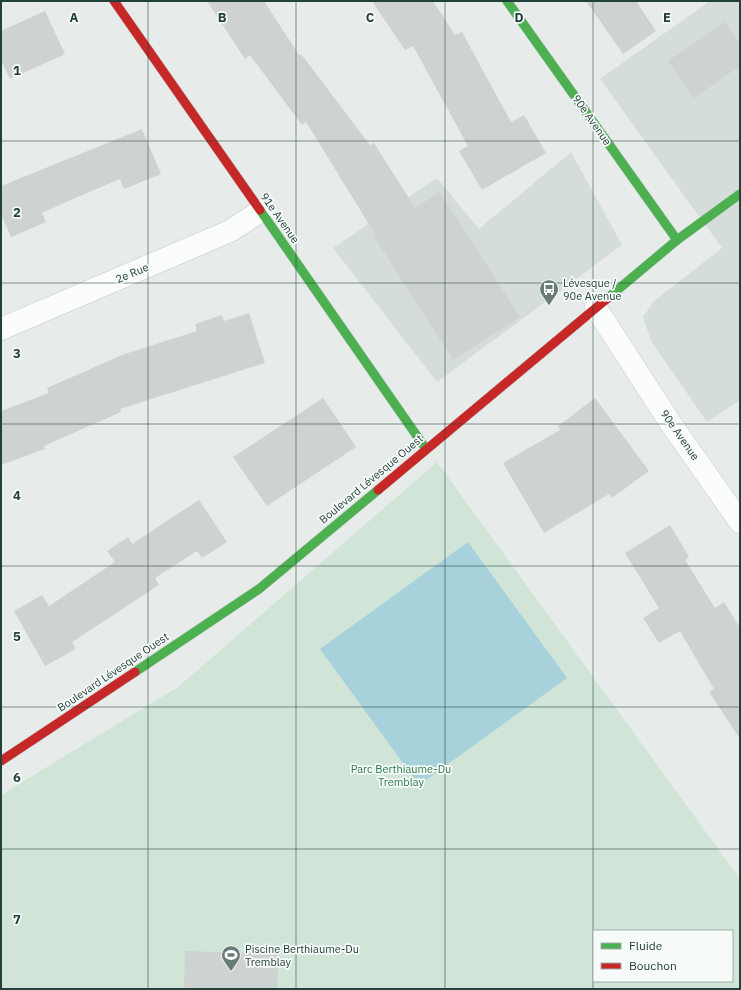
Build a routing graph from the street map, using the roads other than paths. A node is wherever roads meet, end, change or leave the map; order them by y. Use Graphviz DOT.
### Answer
graph roads {
  1 [pos="114,1"];
  2 [pos="507,1"];
  3 [pos="740,194"];
  4 [pos="261,211"];
  5 [pos="677,240"];
  6 [pos="596,308"];
  7 [pos="1,329"];
  8 [pos="426,449"];
  9 [pos="740,522"];
  10 [pos="1,761"];
  1 -- 4 [label="street, 91e Avenue"];
  2 -- 5 [label="street, 90e Avenue"];
  3 -- 5 [label="street, Boulevard Lévesque Ouest"];
  4 -- 7 [label="street, 2e Rue"];
  4 -- 8 [label="street, 91e Avenue"];
  5 -- 6 [label="street, Boulevard Lévesque Ouest"];
  6 -- 8 [label="street, Boulevard Lévesque Ouest"];
  6 -- 9 [label="street, 90e Avenue"];
  8 -- 10 [label="street, Boulevard Lévesque Ouest"];
}
